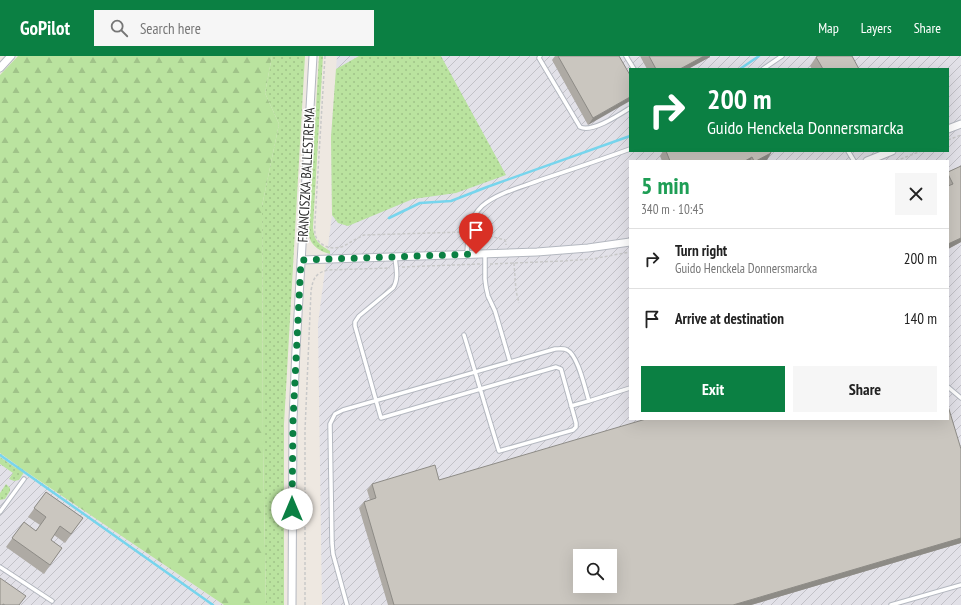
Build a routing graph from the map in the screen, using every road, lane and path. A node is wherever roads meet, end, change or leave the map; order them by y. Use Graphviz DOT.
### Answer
graph roads {
  1 [pos="11,56"];
  2 [pos="313,56"];
  3 [pos="325,56"];
  4 [pos="540,56"];
  5 [pos="626,56"];
  6 [pos="782,56"];
  7 [pos="0,68"];
  8 [pos="633,68"];
  9 [pos="764,68"];
  10 [pos="629,109"];
  11 [pos="961,124"];
  12 [pos="949,129"];
  13 [pos="961,135"];
  14 [pos="949,140"];
  15 [pos="629,149"];
  16 [pos="890,152"];
  17 [pos="918,152"];
  18 [pos="870,160"];
  19 [pos="898,160"];
  20 [pos="464,232"];
  21 [pos="472,232"];
  22 [pos="506,242"];
  23 [pos="629,242"];
  24 [pos="467,254"];
  25 [pos="485,254"];
  26 [pos="395,257"];
  27 [pos="301,260"];
  28 [pos="514,263"];
  29 [pos="328,270"];
  30 [pos="519,303"];
  31 [pos="464,335"];
  32 [pos="510,362"];
  33 [pos="475,372"];
  34 [pos="629,388"];
  35 [pos="949,388"];
  36 [pos="480,389"];
  37 [pos="961,398"];
  38 [pos="376,401"];
  39 [pos="589,401"];
  40 [pos="571,406"];
  41 [pos="24,479"];
  42 [pos="0,512"];
  43 [pos="0,566"];
  44 [pos="961,585"];
  45 [pos="52,601"];
  46 [pos="292,605"];
  47 [pos="305,605"];
  48 [pos="347,605"];
  49 [pos="892,605"];
  1 -- 7 [label="street"];
  2 -- 27 [label="street, FRANCISZKA BALLESTREMA"];
  3 -- 20 [label="path"];
  4 -- 10 [label="lane"];
  5 -- 8 [label="lane"];
  6 -- 9 [label="lane"];
  11 -- 12 [label="street"];
  13 -- 14 [label="path"];
  15 -- 24 [label="lane"];
  16 -- 18 [label="street"];
  17 -- 19 [label="path"];
  21 -- 22 [label="path"];
  23 -- 25 [label="street"];
  24 -- 25 [label="street"];
  24 -- 26 [label="street"];
  25 -- 32 [label="lane"];
  26 -- 27 [label="street"];
  26 -- 38 [label="lane"];
  27 -- 46 [label="street, FRANCISZKA BALLESTREMA"];
  28 -- 30 [label="path"];
  29 -- 47 [label="path"];
  31 -- 33 [label="lane"];
  32 -- 33 [label="lane"];
  32 -- 39 [label="lane"];
  33 -- 36 [label="lane"];
  33 -- 38 [label="lane"];
  34 -- 39 [label="lane"];
  35 -- 37 [label="lane"];
  36 -- 38 [label="lane"];
  36 -- 40 [label="lane"];
  36 -- 40 [label="lane"];
  38 -- 48 [label="lane"];
  39 -- 40 [label="lane"];
  41 -- 42 [label="lane"];
  43 -- 45 [label="lane"];
  44 -- 49 [label="lane"];
}
